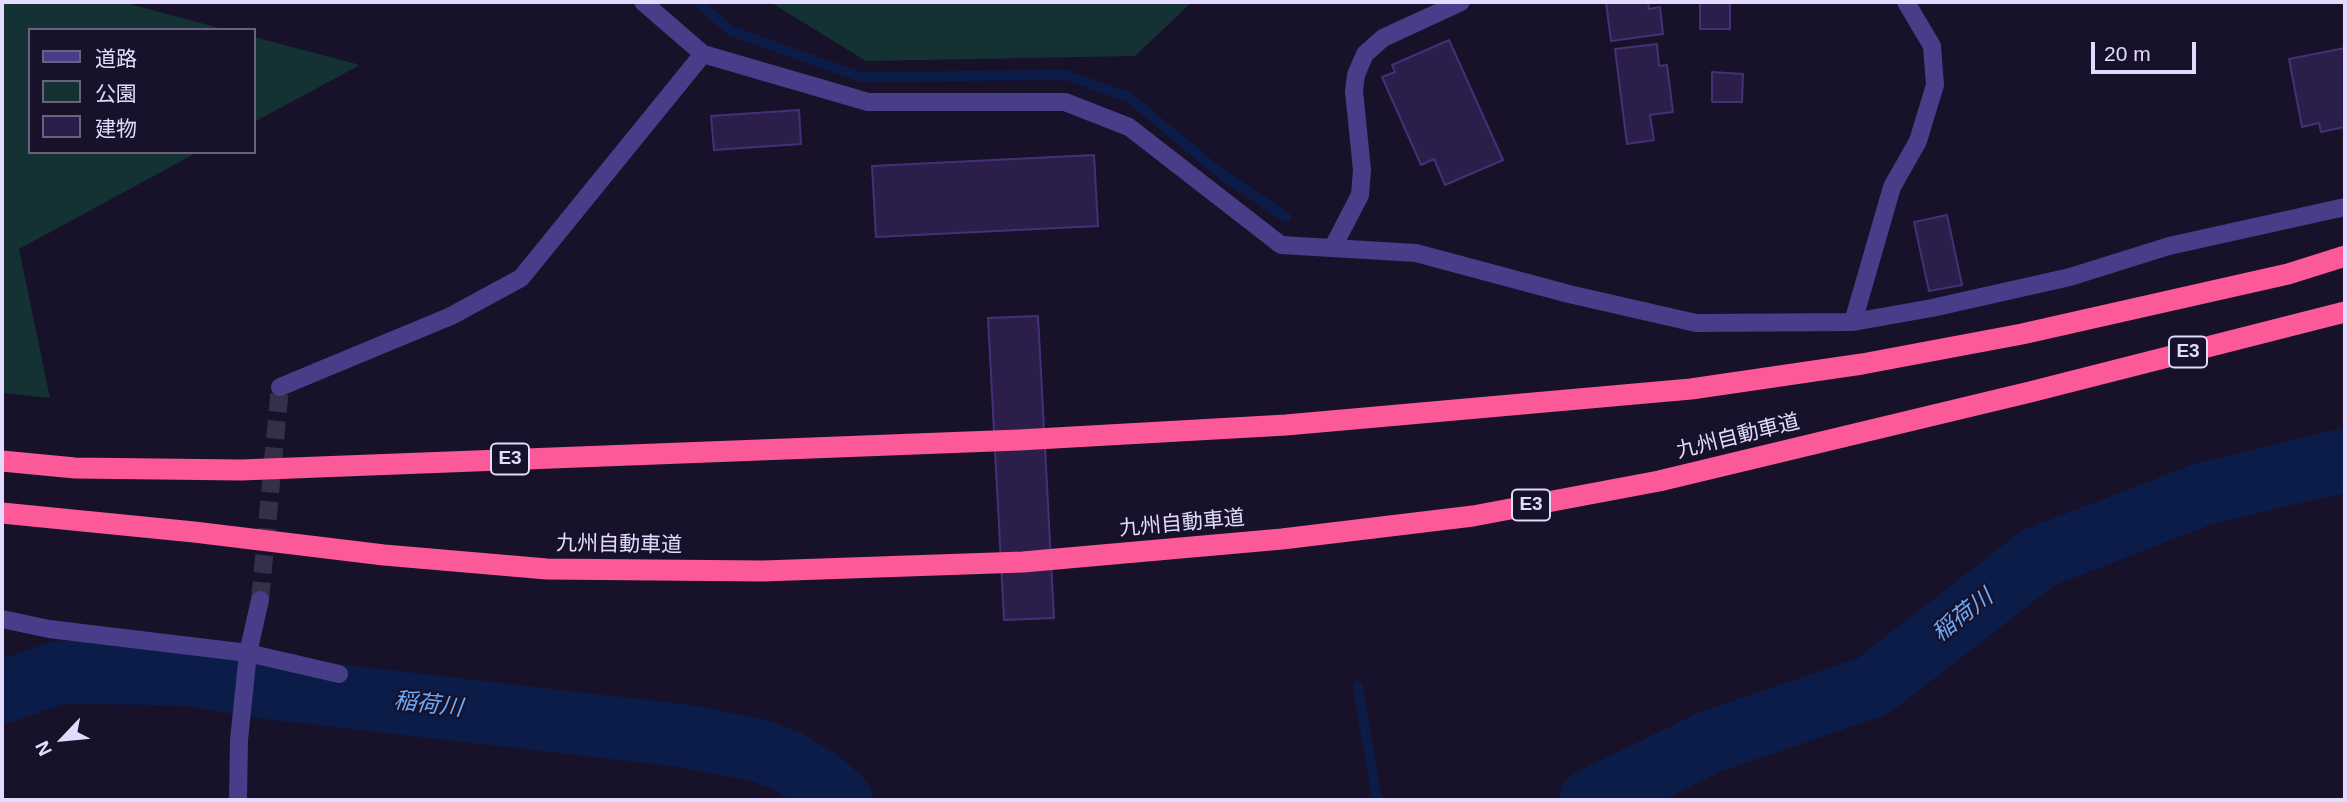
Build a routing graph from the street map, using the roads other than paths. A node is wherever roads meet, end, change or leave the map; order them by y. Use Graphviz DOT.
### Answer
graph roads {
  1 [pos="643,2"];
  2 [pos="1461,2"];
  3 [pos="1906,2"];
  4 [pos="703,54"];
  5 [pos="2345,206"];
  6 [pos="1333,247"];
  7 [pos="2345,257"];
  8 [pos="2345,312"];
  9 [pos="1853,323"];
  10 [pos="280,387"];
  11 [pos="2,461"];
  12 [pos="2,513"];
  13 [pos="260,600"];
  14 [pos="2,619"];
  15 [pos="248,653"];
  16 [pos="339,674"];
  17 [pos="238,800"];
  1 -- 4 [label="street"];
  2 -- 6 [label="street"];
  3 -- 9 [label="street"];
  4 -- 6 [label="street"];
  4 -- 10 [label="street"];
  5 -- 9 [label="street"];
  6 -- 9 [label="street"];
  7 -- 11 [label="highway, E3"];
  8 -- 12 [label="highway, 九州自動車道 / E3"];
  13 -- 15 [label="street"];
  14 -- 15 [label="street"];
  15 -- 16 [label="street"];
  15 -- 17 [label="street"];
}
